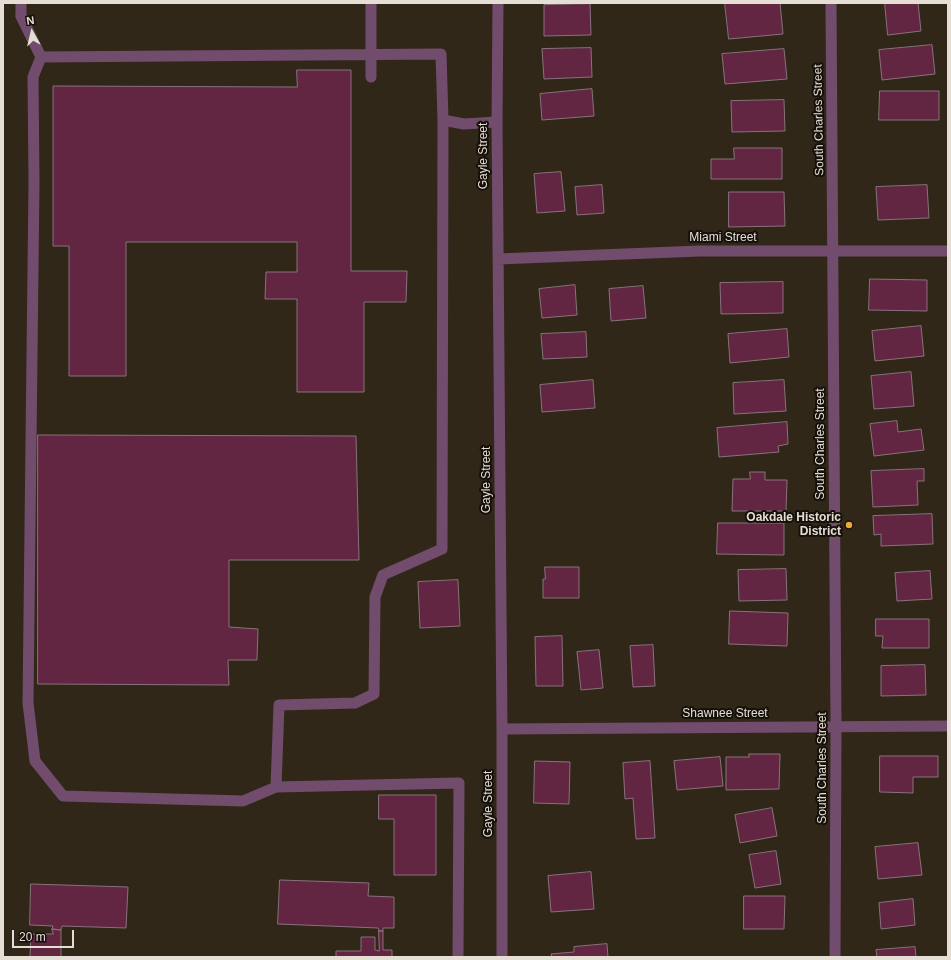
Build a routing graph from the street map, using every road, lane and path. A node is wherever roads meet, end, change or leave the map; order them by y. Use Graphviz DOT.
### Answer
graph roads {
  1 [pos="21,3"];
  2 [pos="371,3"];
  3 [pos="498,3"];
  4 [pos="831,3"];
  5 [pos="371,55"];
  6 [pos="41,57"];
  7 [pos="371,77"];
  8 [pos="443,120"];
  9 [pos="497,122"];
  10 [pos="833,251"];
  11 [pos="948,251"];
  12 [pos="498,259"];
  13 [pos="836,726"];
  14 [pos="948,726"];
  15 [pos="502,729"];
  16 [pos="276,787"];
  17 [pos="458,957"];
  18 [pos="502,957"];
  19 [pos="835,957"];
  1 -- 6 [label="street"];
  2 -- 5 [label="street"];
  3 -- 9 [label="street, Gayle Street"];
  4 -- 10 [label="street, South Charles Street"];
  5 -- 6 [label="street"];
  5 -- 7 [label="street"];
  5 -- 8 [label="street"];
  6 -- 16 [label="street"];
  8 -- 9 [label="street"];
  8 -- 16 [label="street"];
  9 -- 12 [label="street, Gayle Street"];
  10 -- 11 [label="street, Miami Street"];
  10 -- 12 [label="street, Miami Street"];
  10 -- 13 [label="street, South Charles Street"];
  12 -- 15 [label="street, Gayle Street"];
  13 -- 14 [label="street, Shawnee Street"];
  13 -- 15 [label="street, Shawnee Street"];
  13 -- 19 [label="street, South Charles Street"];
  15 -- 18 [label="street, Gayle Street"];
  16 -- 17 [label="street"];
}
